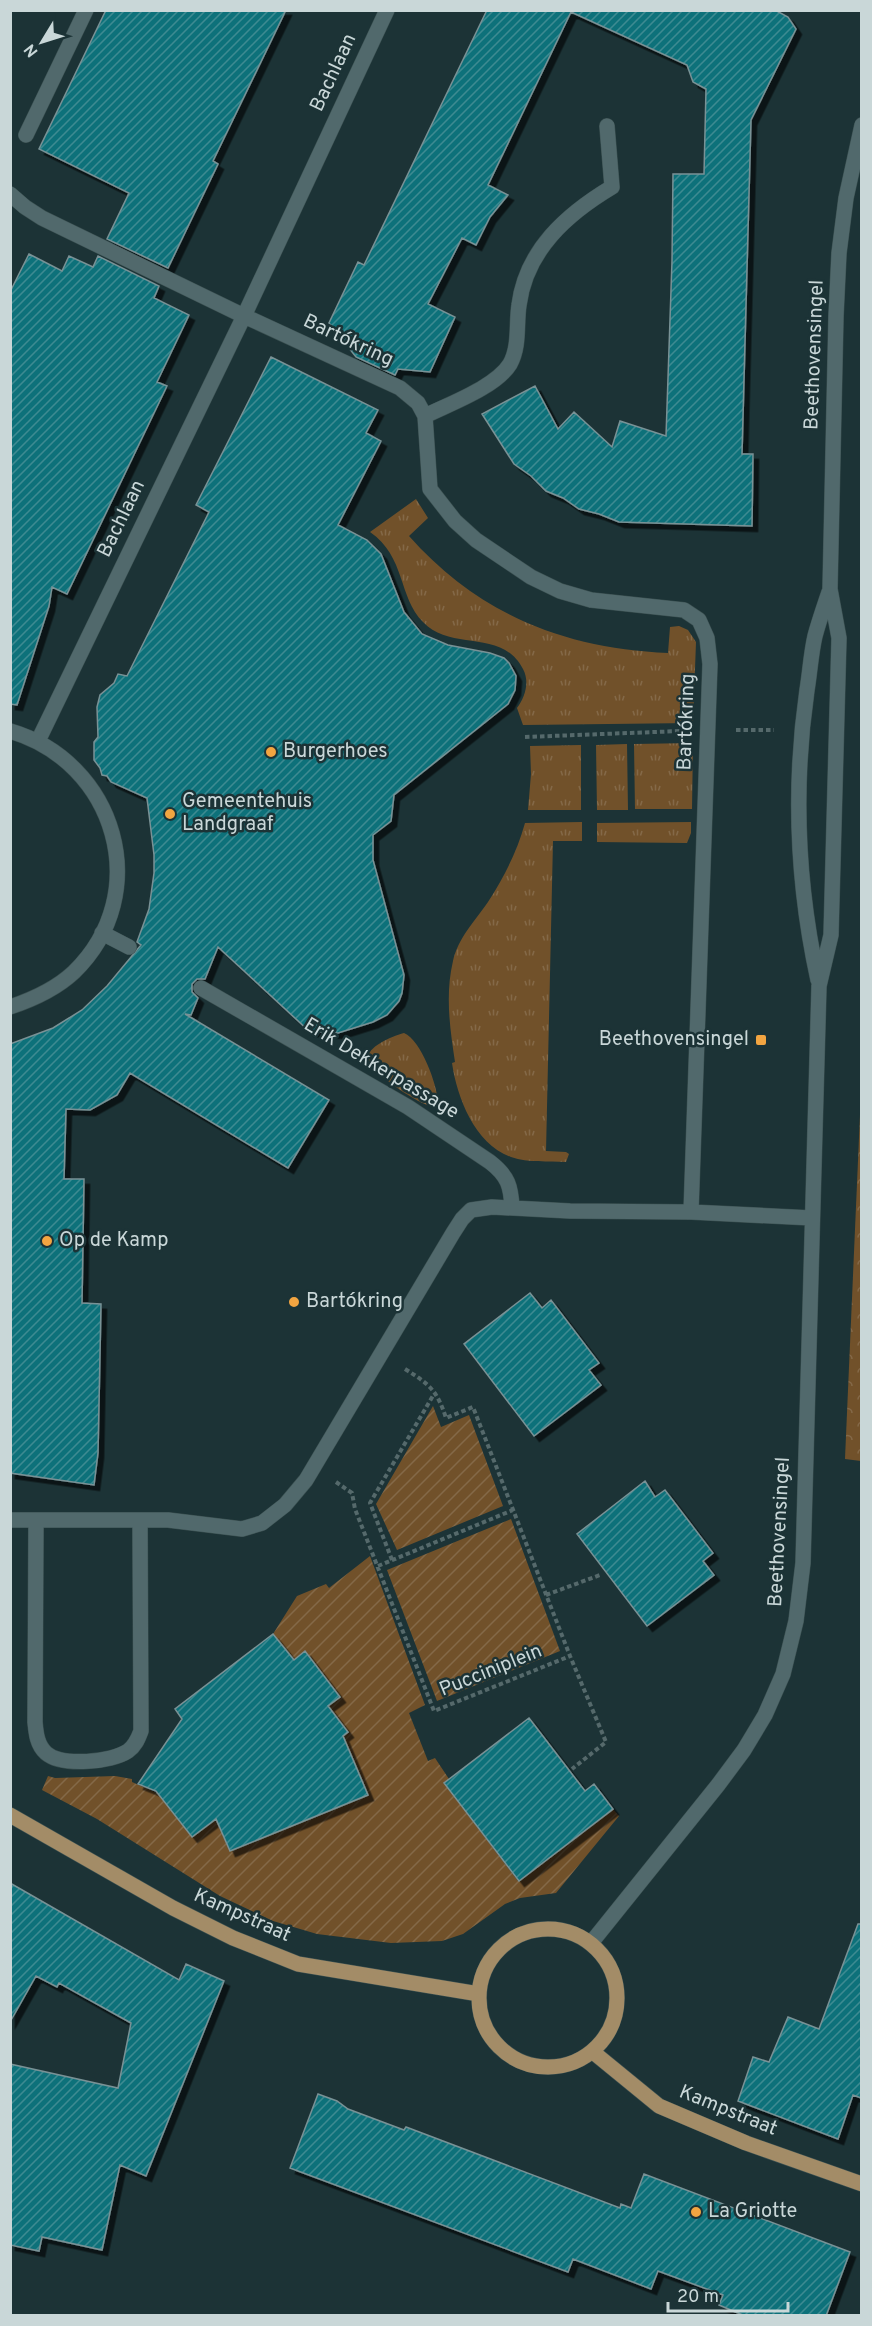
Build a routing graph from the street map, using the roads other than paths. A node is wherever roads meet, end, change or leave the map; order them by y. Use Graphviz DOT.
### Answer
graph roads {
  1 [pos="86,10"];
  2 [pos="387,10"];
  3 [pos="861,125"];
  4 [pos="607,126"];
  5 [pos="26,135"];
  6 [pos="11,195"];
  7 [pos="244,316"];
  8 [pos="425,416"];
  9 [pos="830,589"];
  10 [pos="10,731"];
  11 [pos="38,741"];
  12 [pos="102,933"];
  13 [pos="129,947"];
  14 [pos="819,986"];
  15 [pos="201,988"];
  16 [pos="10,1007"];
  17 [pos="512,1208"];
  18 [pos="691,1212"];
  19 [pos="812,1218"];
  20 [pos="10,1520"];
  21 [pos="141,1520"];
  22 [pos="36,1521"];
  23 [pos="10,1815"];
  24 [pos="591,1943"];
  25 [pos="479,1994"];
  26 [pos="593,2052"];
  27 [pos="861,2184"];
  1 -- 5 [label="street"];
  2 -- 7 [label="street, Bachlaan"];
  3 -- 9 [label="street, Beethovensingel"];
  4 -- 8 [label="street"];
  6 -- 7 [label="street"];
  7 -- 8 [label="street, Bartókring"];
  7 -- 11 [label="street, Bachlaan"];
  8 -- 18 [label="street, Bartókring"];
  9 -- 14 [label="street, Beethovensingel"];
  9 -- 14 [label="street, Beethovensingel"];
  10 -- 11 [label="street"];
  11 -- 12 [label="street"];
  12 -- 13 [label="street"];
  12 -- 16 [label="street"];
  14 -- 19 [label="street, Beethovensingel"];
  15 -- 17 [label="street, Erik Dekkerpassage"];
  17 -- 18 [label="street"];
  17 -- 21 [label="street"];
  18 -- 19 [label="street"];
  19 -- 24 [label="street, Beethovensingel"];
  20 -- 22 [label="street"];
  21 -- 22 [label="street"];
  21 -- 22 [label="street"];
  23 -- 25 [label="main road, Kampstraat"];
  24 -- 25 [label="main road"];
  24 -- 26 [label="main road"];
  25 -- 26 [label="main road"];
  26 -- 27 [label="main road, Kampstraat"];
}
